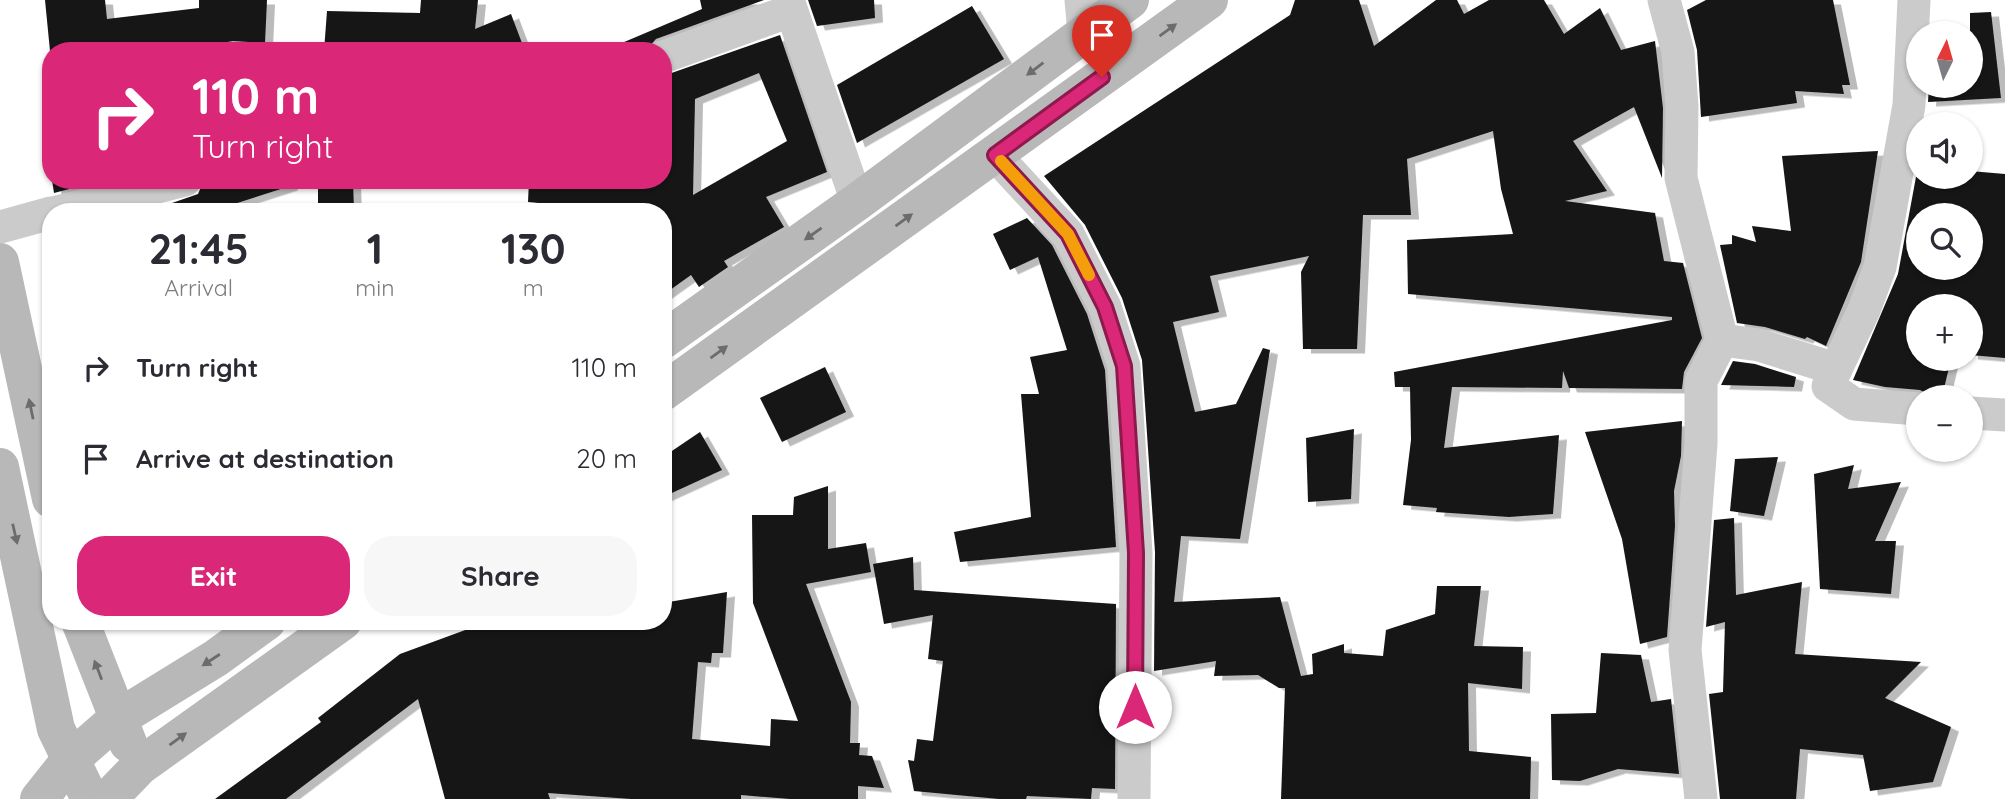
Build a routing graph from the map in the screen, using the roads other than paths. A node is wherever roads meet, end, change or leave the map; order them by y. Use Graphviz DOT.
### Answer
graph roads {
  1 [pos="1130,0"];
  2 [pos="1209,0"];
  3 [pos="1664,0"];
  4 [pos="1914,0"];
  5 [pos="789,5"];
  6 [pos="1083,16"];
  7 [pos="672,53"];
  8 [pos="995,155"];
  9 [pos="149,189"];
  10 [pos="857,202"];
  11 [pos="93,203"];
  12 [pos="42,215"];
  13 [pos="0,227"];
  14 [pos="0,262"];
  15 [pos="672,334"];
  16 [pos="1722,340"];
  17 [pos="1836,369"];
  18 [pos="672,386"];
  19 [pos="1906,408"];
  20 [pos="1983,414"];
  21 [pos="2005,415"];
  22 [pos="42,457"];
  23 [pos="0,467"];
  24 [pos="83,630"];
  25 [pos="255,630"];
  26 [pos="330,630"];
  27 [pos="117,719"];
  28 [pos="70,760"];
  29 [pos="140,766"];
  30 [pos="40,799"];
  31 [pos="89,799"];
  32 [pos="107,799"];
  33 [pos="1134,799"];
  34 [pos="1701,799"];
  1 -- 6 [label="main road"];
  8 -- 2 [label="main road, one-way"];
  3 -- 16 [label="street"];
  4 -- 17 [label="street"];
  5 -- 7 [label="street"];
  5 -- 10 [label="street"];
  6 -- 10 [label="main road, one-way"];
  18 -- 8 [label="main road, one-way"];
  8 -- 33 [label="street"];
  9 -- 11 [label="street"];
  10 -- 15 [label="main road, one-way"];
  12 -- 13 [label="street"];
  22 -- 14 [label="main road, one-way"];
  16 -- 17 [label="street"];
  16 -- 34 [label="street"];
  17 -- 19 [label="street"];
  20 -- 21 [label="street"];
  23 -- 28 [label="main road, one-way"];
  27 -- 24 [label="main road, one-way"];
  25 -- 27 [label="main road, one-way"];
  29 -- 26 [label="main road, one-way"];
  27 -- 28 [label="main road"];
  27 -- 29 [label="main road"];
  28 -- 30 [label="main road"];
  28 -- 31 [label="main road"];
  29 -- 32 [label="main road"];
}
